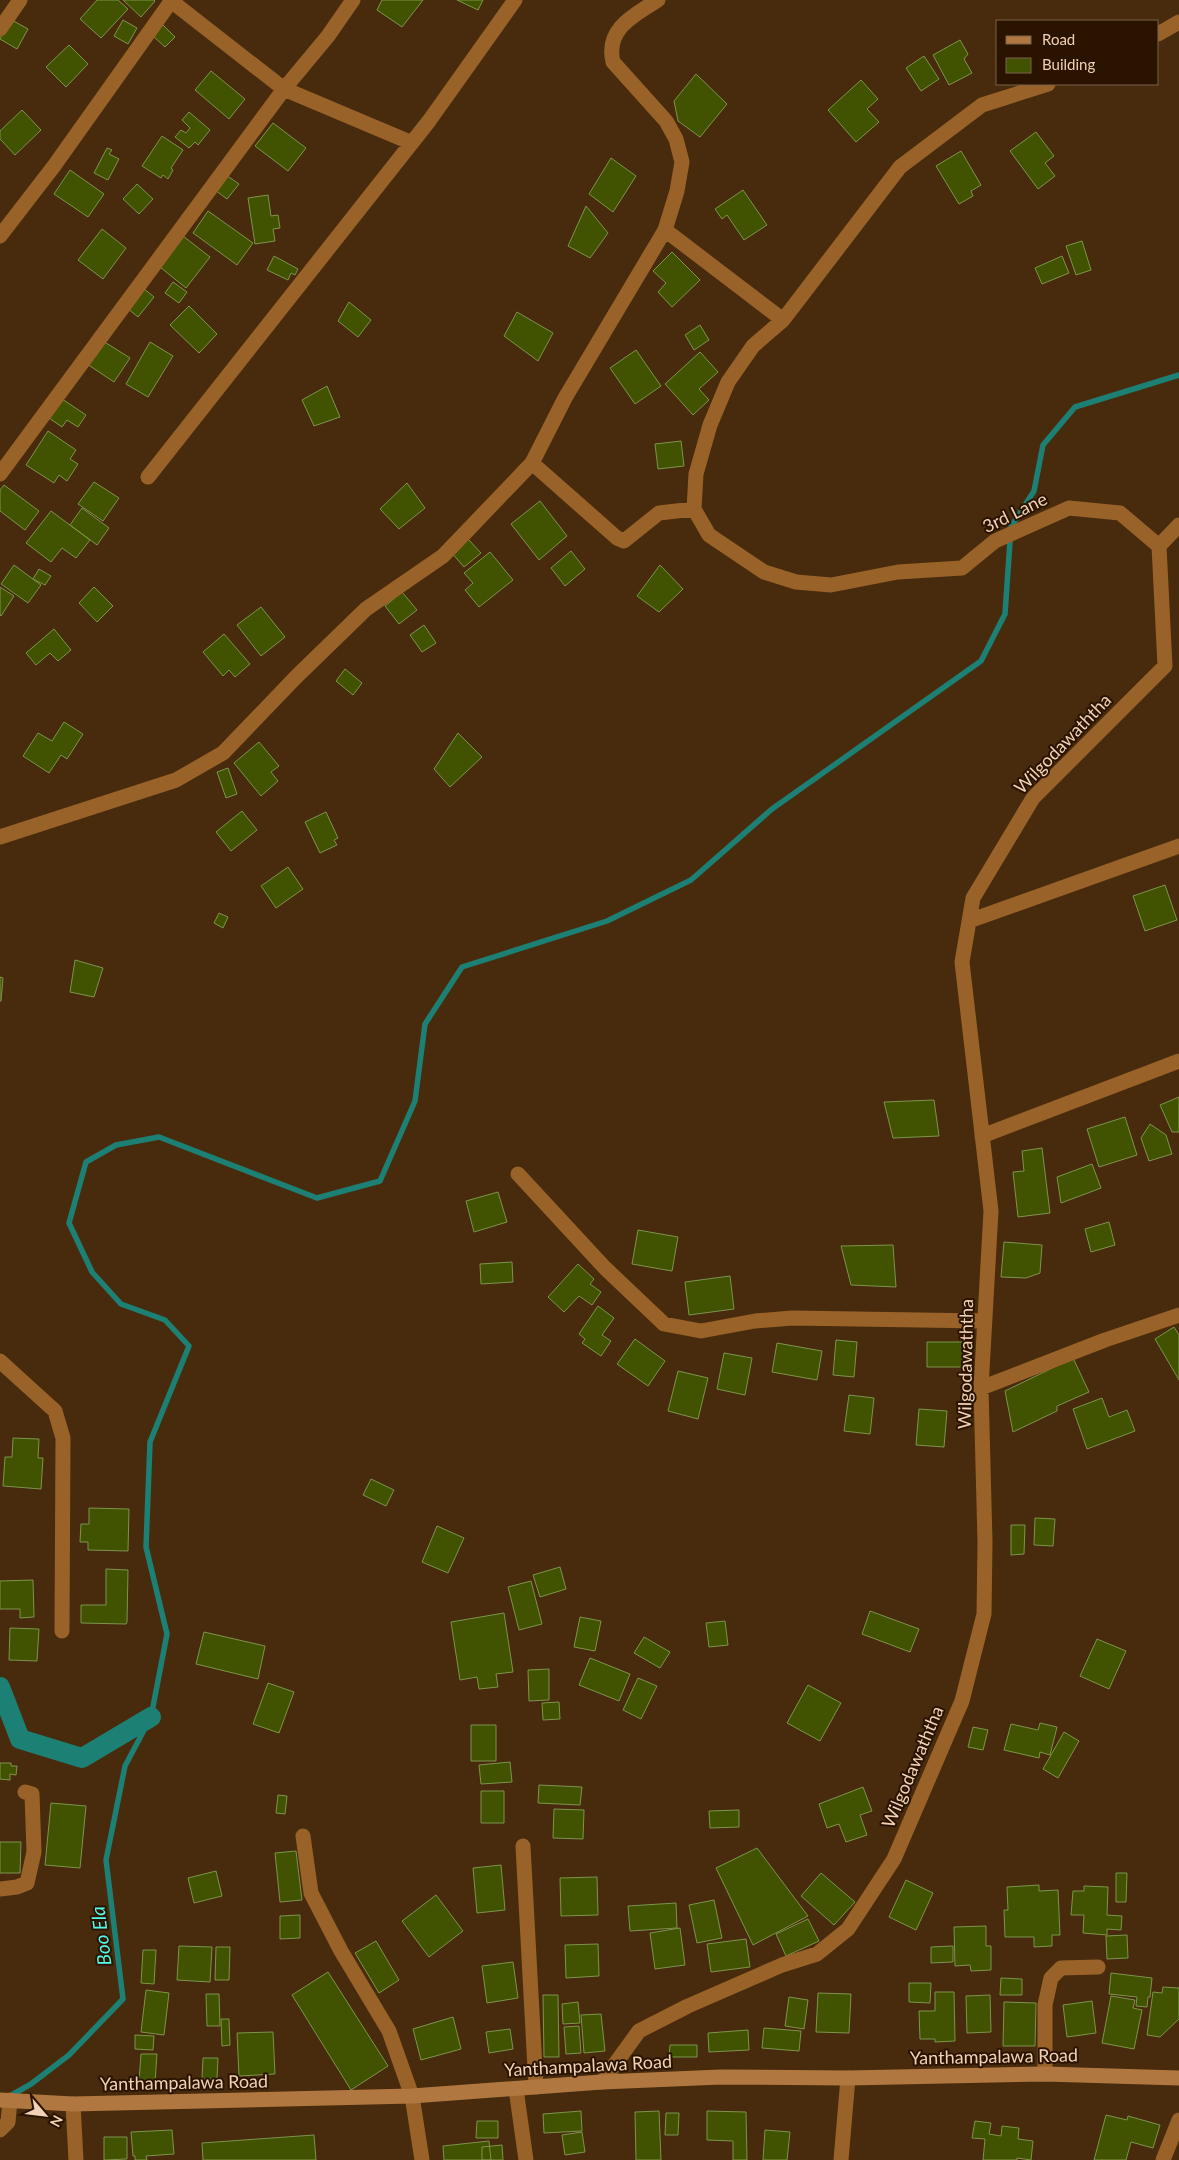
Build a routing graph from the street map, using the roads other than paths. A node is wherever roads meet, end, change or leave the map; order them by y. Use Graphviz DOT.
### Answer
graph roads {
  1 [pos="20,0"];
  2 [pos="171,0"];
  3 [pos="353,0"];
  4 [pos="515,0"];
  5 [pos="658,0"];
  6 [pos="1179,22"];
  7 [pos="0,28"];
  8 [pos="1159,33"];
  9 [pos="1045,85"];
  10 [pos="284,90"];
  11 [pos="412,143"];
  12 [pos="665,230"];
  13 [pos="0,236"];
  14 [pos="783,320"];
  15 [pos="532,463"];
  16 [pos="0,474"];
  17 [pos="148,477"];
  18 [pos="694,509"];
  19 [pos="1179,525"];
  20 [pos="1160,546"];
  21 [pos="0,837"];
  22 [pos="1179,846"];
  23 [pos="968,921"];
  24 [pos="1179,1061"];
  25 [pos="982,1136"];
  26 [pos="518,1174"];
  27 [pos="1179,1315"];
  28 [pos="984,1321"];
  29 [pos="0,1360"];
  30 [pos="981,1388"];
  31 [pos="62,1631"];
  32 [pos="25,1792"];
  33 [pos="303,1836"];
  34 [pos="522,1846"];
  35 [pos="0,1889"];
  36 [pos="1098,1967"];
  37 [pos="1045,2074"];
  38 [pos="848,2078"];
  39 [pos="1179,2078"];
  40 [pos="602,2082"];
  41 [pos="536,2087"];
  42 [pos="516,2089"];
  43 [pos="412,2096"];
  44 [pos="5,2100"];
  45 [pos="73,2104"];
  46 [pos="1179,2120"];
  47 [pos="0,2130"];
  48 [pos="76,2160"];
  49 [pos="422,2160"];
  50 [pos="526,2160"];
  51 [pos="841,2160"];
  52 [pos="1163,2160"];
  1 -- 7 [label="street"];
  2 -- 10 [label="street"];
  2 -- 13 [label="street"];
  3 -- 10 [label="street"];
  4 -- 11 [label="street"];
  5 -- 12 [label="street"];
  6 -- 8 [label="street"];
  9 -- 14 [label="street"];
  10 -- 11 [label="street"];
  10 -- 16 [label="street"];
  11 -- 17 [label="street"];
  12 -- 14 [label="street"];
  12 -- 15 [label="street"];
  14 -- 18 [label="street"];
  15 -- 18 [label="street"];
  15 -- 21 [label="street"];
  18 -- 20 [label="street, 3rd Lane"];
  19 -- 20 [label="street"];
  20 -- 23 [label="street, Wilgodawaththa"];
  22 -- 23 [label="street"];
  23 -- 25 [label="street, Wilgodawaththa"];
  24 -- 25 [label="street"];
  25 -- 28 [label="street, Wilgodawaththa"];
  26 -- 28 [label="street"];
  27 -- 30 [label="street"];
  28 -- 30 [label="street, Wilgodawaththa"];
  29 -- 31 [label="street"];
  30 -- 40 [label="street, Wilgodawaththa"];
  32 -- 35 [label="street"];
  33 -- 43 [label="street"];
  34 -- 41 [label="street"];
  36 -- 37 [label="street"];
  37 -- 38 [label="main road, Yanthampalawa Road"];
  37 -- 39 [label="main road, Yanthampalawa Road"];
  38 -- 40 [label="main road, Yanthampalawa Road"];
  38 -- 51 [label="street"];
  40 -- 41 [label="main road, Yanthampalawa Road"];
  41 -- 42 [label="main road, Yanthampalawa Road"];
  42 -- 43 [label="main road, Yanthampalawa Road"];
  42 -- 50 [label="street"];
  43 -- 45 [label="main road, Yanthampalawa Road"];
  43 -- 49 [label="street"];
  44 -- 45 [label="main road, Yanthampalawa Road"];
  44 -- 47 [label="street"];
  45 -- 48 [label="street"];
  46 -- 52 [label="street"];
}
